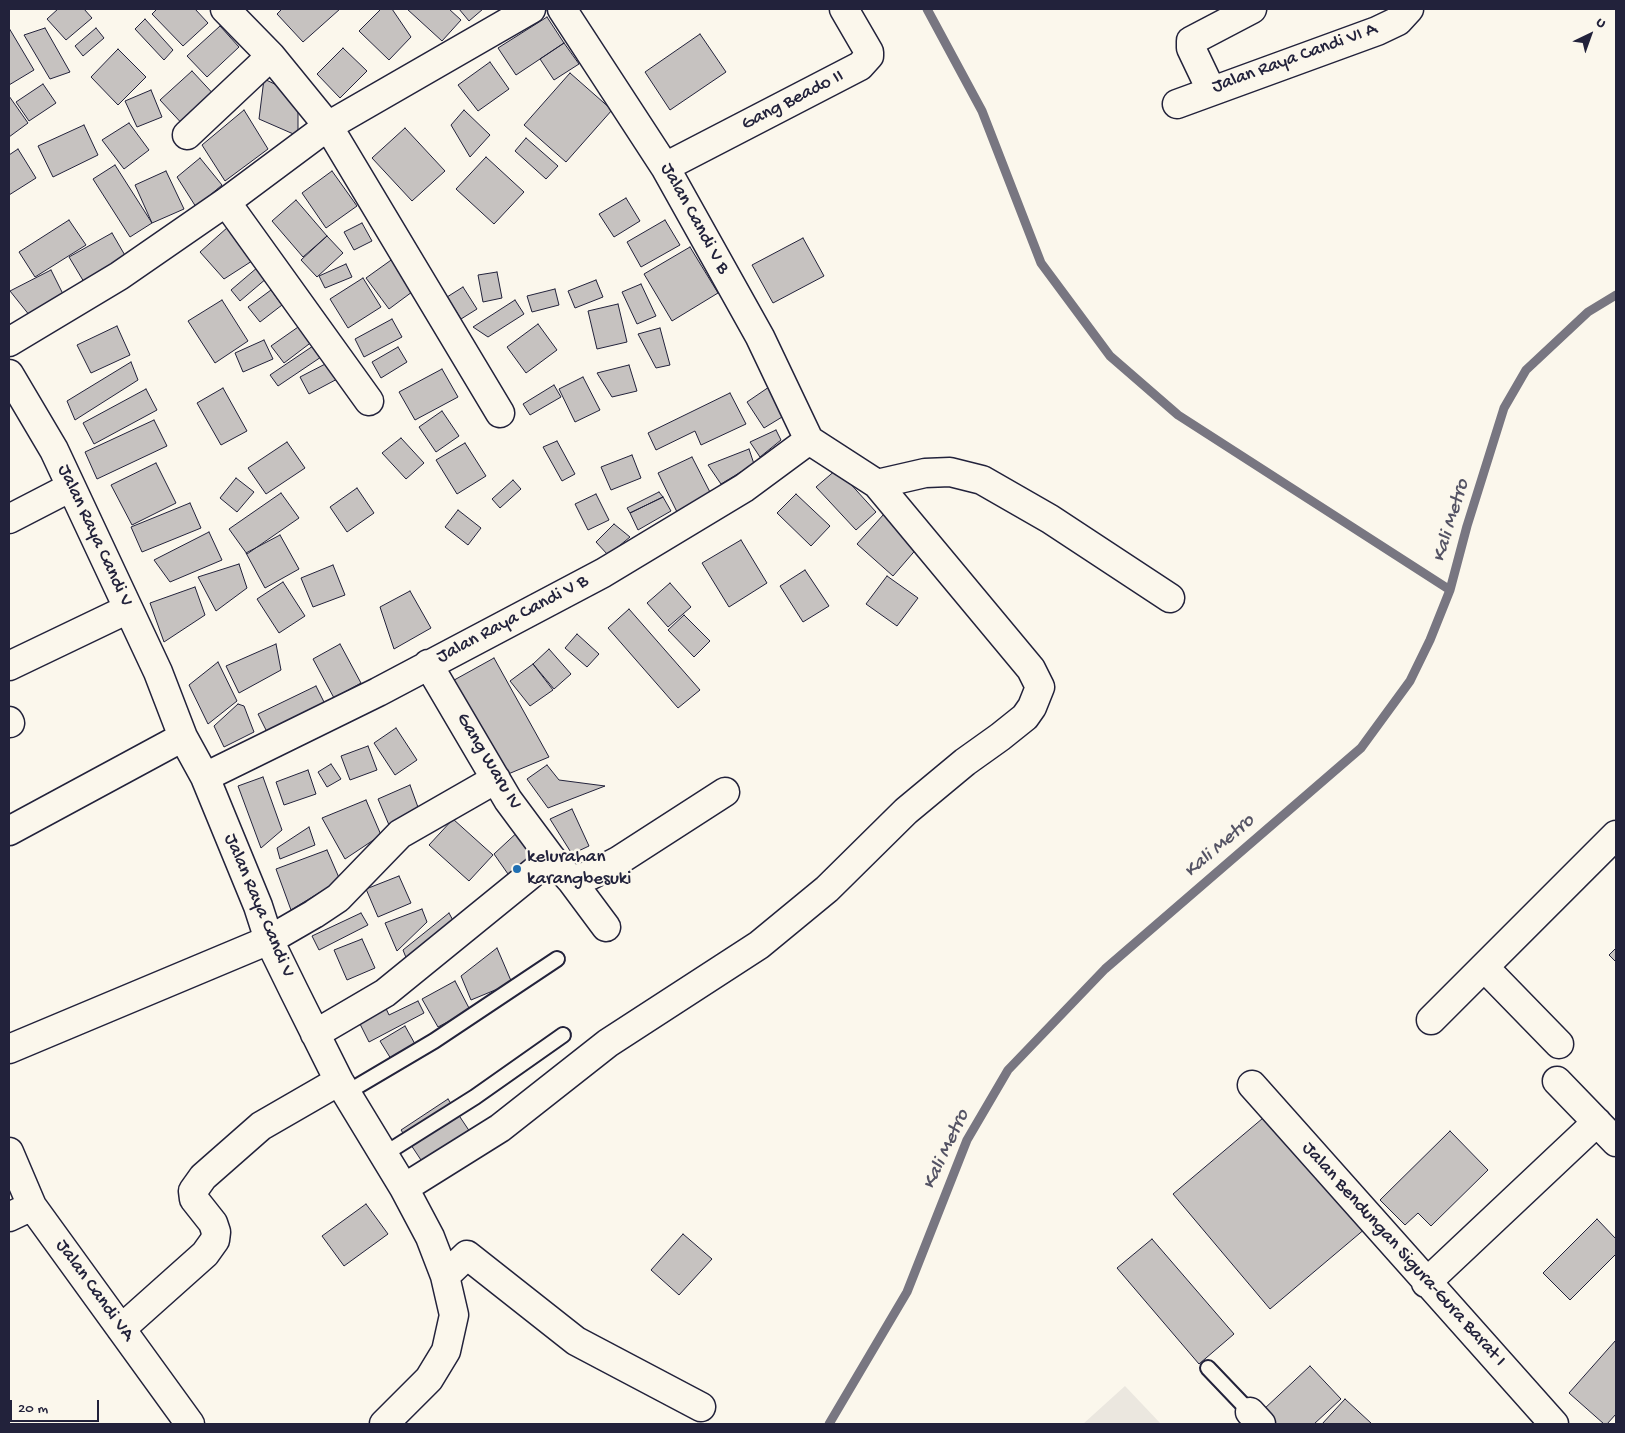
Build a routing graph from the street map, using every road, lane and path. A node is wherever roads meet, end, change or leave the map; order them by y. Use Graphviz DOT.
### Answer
graph roads {
  1 [pos="225,9"];
  2 [pos="531,9"];
  3 [pos="562,9"];
  4 [pos="844,9"];
  5 [pos="1252,9"];
  6 [pos="1409,9"];
  7 [pos="271,56"];
  8 [pos="1211,90"];
  9 [pos="1177,104"];
  10 [pos="328,126"];
  11 [pos="187,135"];
  12 [pos="665,167"];
  13 [pos="226,202"];
  14 [pos="9,342"];
  15 [pos="9,374"];
  16 [pos="369,400"];
  17 [pos="500,413"];
  18 [pos="809,440"];
  19 [pos="877,484"];
  20 [pos="71,487"];
  21 [pos="9,519"];
  22 [pos="1170,598"];
  23 [pos="128,609"];
  24 [pos="428,664"];
  25 [pos="9,666"];
  26 [pos="183,737"];
  27 [pos="205,777"];
  28 [pos="496,779"];
  29 [pos="725,792"];
  30 [pos="9,831"];
  31 [pos="1616,835"];
  32 [pos="550,858"];
  33 [pos="571,880"];
  34 [pos="606,927"];
  35 [pos="269,940"];
  36 [pos="557,959"];
  37 [pos="1484,967"];
  38 [pos="1431,1020"];
  39 [pos="315,1034"];
  40 [pos="563,1035"];
  41 [pos="1559,1044"];
  42 [pos="9,1049"];
  43 [pos="1557,1082"];
  44 [pos="1252,1086"];
  45 [pos="343,1087"];
  46 [pos="1597,1122"];
  47 [pos="1616,1142"];
  48 [pos="9,1152"];
  49 [pos="384,1155"];
  50 [pos="404,1188"];
  51 [pos="20,1211"];
  52 [pos="445,1276"];
  53 [pos="1426,1282"];
  54 [pos="121,1329"];
  55 [pos="1208,1368"];
  56 [pos="701,1407"];
  57 [pos="1255,1418"];
  58 [pos="190,1424"];
  59 [pos="384,1424"];
  60 [pos="1554,1424"];
  1 -- 7 [label="street"];
  2 -- 10 [label="street"];
  3 -- 12 [label="street, Jalan Candi V B"];
  4 -- 12 [label="street, Gang Beado II"];
  5 -- 8 [label="street"];
  6 -- 8 [label="street, Jalan Raya Candi VI A"];
  7 -- 10 [label="street"];
  7 -- 11 [label="street"];
  8 -- 9 [label="street, Jalan Raya Candi VI A"];
  10 -- 13 [label="street"];
  10 -- 17 [label="street"];
  12 -- 18 [label="street, Jalan Candi V B"];
  13 -- 14 [label="street"];
  13 -- 16 [label="street"];
  15 -- 20 [label="street, Jalan Raya Candi V"];
  18 -- 19 [label="street"];
  18 -- 24 [label="street, Jalan Raya Candi V B"];
  19 -- 22 [label="street"];
  19 -- 50 [label="street"];
  20 -- 21 [label="street"];
  20 -- 23 [label="street, Jalan Raya Candi V"];
  23 -- 25 [label="street"];
  23 -- 26 [label="street, Jalan Raya Candi V"];
  24 -- 27 [label="street, Jalan Raya Candi V B"];
  24 -- 28 [label="street, Gang Waru IV"];
  26 -- 27 [label="street, Jalan Raya Candi V"];
  26 -- 30 [label="street"];
  27 -- 35 [label="street, Jalan Raya Candi V"];
  28 -- 32 [label="street, Gang Waru IV"];
  28 -- 35 [label="street"];
  29 -- 33 [label="street"];
  31 -- 37 [label="street"];
  32 -- 33 [label="street, Gang Waru IV"];
  32 -- 39 [label="street"];
  33 -- 34 [label="street, Gang Waru IV"];
  35 -- 39 [label="street, Jalan Raya Candi V"];
  35 -- 42 [label="street"];
  36 -- 45 [label="lane"];
  37 -- 38 [label="street"];
  37 -- 41 [label="street"];
  39 -- 45 [label="street, Jalan Raya Candi V"];
  40 -- 49 [label="lane"];
  43 -- 46 [label="street"];
  44 -- 53 [label="street, Jalan Bendungan Sigura-Gura Barat I"];
  45 -- 49 [label="street, Jalan Raya Candi V"];
  45 -- 54 [label="street"];
  46 -- 47 [label="street"];
  46 -- 53 [label="street"];
  48 -- 51 [label="street, Jalan Candi VA"];
  49 -- 50 [label="street, Jalan Raya Candi V"];
  50 -- 52 [label="street, Jalan Raya Candi V"];
  51 -- 54 [label="street, Jalan Candi VA"];
  52 -- 56 [label="street"];
  52 -- 59 [label="street, Jalan Raya Candi V"];
  53 -- 60 [label="street, Jalan Bendungan Sigura-Gura Barat I"];
  54 -- 58 [label="street, Jalan Candi VA"];
  55 -- 57 [label="lane"];
}
